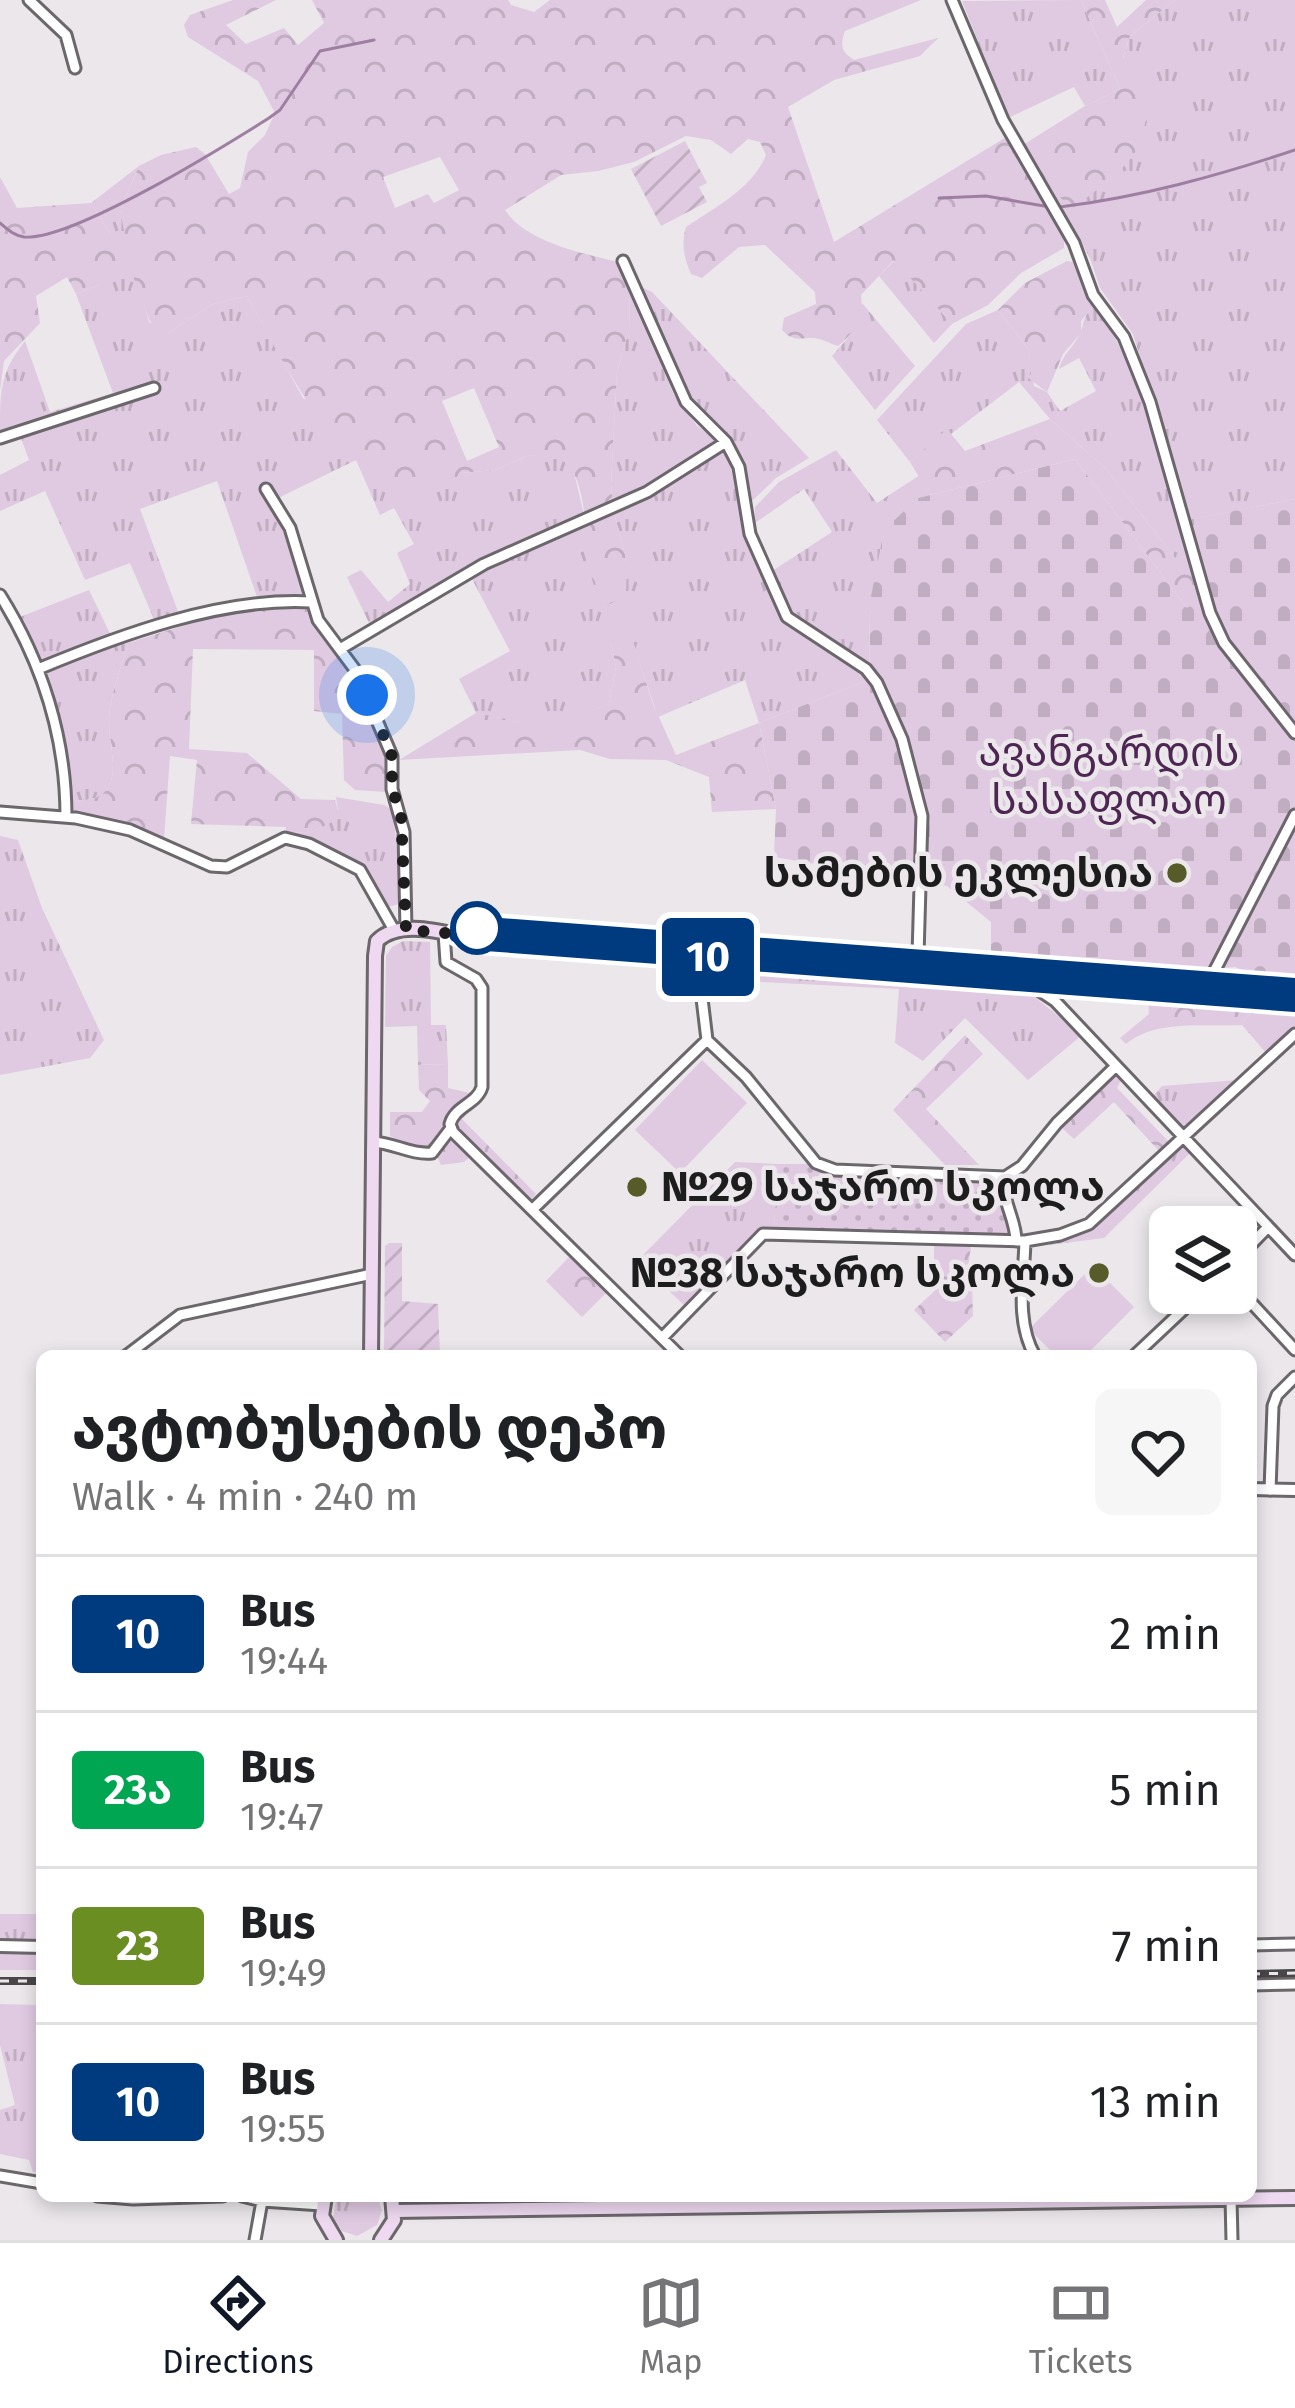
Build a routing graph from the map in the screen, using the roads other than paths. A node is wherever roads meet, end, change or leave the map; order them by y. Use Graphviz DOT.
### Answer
graph roads {
  1 [pos="29,0"];
  2 [pos="952,0"];
  3 [pos="75,68"];
  4 [pos="623,261"];
  5 [pos="154,388"];
  6 [pos="0,438"];
  7 [pos="726,442"];
  8 [pos="266,489"];
  9 [pos="0,595"];
  10 [pos="311,602"];
  11 [pos="340,649"];
  12 [pos="38,669"];
  13 [pos="1295,733"];
  14 [pos="0,812"];
  15 [pos="1295,814"];
  16 [pos="66,817"];
  17 [pos="400,930"];
  18 [pos="450,933"];
  19 [pos="695,940"];
  20 [pos="695,956"];
  21 [pos="918,956"];
  22 [pos="1040,966"];
  23 [pos="1209,981"];
  24 [pos="1038,982"];
  25 [pos="1295,987"];
  26 [pos="1202,995"];
  27 [pos="1295,1003"];
  28 [pos="1295,1034"];
  29 [pos="707,1040"];
  30 [pos="1116,1066"];
  31 [pos="451,1128"];
  32 [pos="1182,1138"];
  33 [pos="373,1142"];
  34 [pos="1005,1177"];
  35 [pos="533,1209"];
  36 [pos="1268,1227"];
  37 [pos="1257,1238"];
  38 [pos="1020,1241"];
  39 [pos="1295,1255"];
  40 [pos="372,1274"];
  41 [pos="1257,1309"];
  42 [pos="1179,1314"];
  43 [pos="662,1337"];
  44 [pos="134,1350"];
  45 [pos="371,1350"];
  46 [pos="674,1350"];
  47 [pos="1031,1350"];
  48 [pos="1140,1350"];
  49 [pos="1295,1350"];
  50 [pos="1295,1377"];
  51 [pos="1257,1489"];
  52 [pos="1270,1490"];
  53 [pos="1295,1490"];
  54 [pos="1295,1944"];
  55 [pos="1257,1945"];
  56 [pos="0,1946"];
  57 [pos="36,1947"];
  58 [pos="1257,1984"];
  59 [pos="1295,1984"];
  60 [pos="0,2176"];
  61 [pos="36,2182"];
  62 [pos="1257,2198"];
  63 [pos="1295,2198"];
  64 [pos="262,2202"];
  65 [pos="323,2202"];
  66 [pos="552,2202"];
  67 [pos="1231,2202"];
  68 [pos="394,2203"];
  69 [pos="255,2240"];
  70 [pos="336,2240"];
  71 [pos="381,2240"];
  72 [pos="1232,2240"];
  1 -- 3 [label="street"];
  2 -- 13 [label="street"];
  4 -- 7 [label="street"];
  5 -- 6 [label="street"];
  7 -- 11 [label="street"];
  7 -- 21 [label="street"];
  8 -- 10 [label="street"];
  9 -- 12 [label="street"];
  10 -- 11 [label="street"];
  10 -- 12 [label="street"];
  11 -- 17 [label="street"];
  12 -- 16 [label="street"];
  14 -- 16 [label="street"];
  15 -- 23 [label="street"];
  16 -- 17 [label="street"];
  17 -- 18 [label="main road"];
  17 -- 33 [label="main road"];
  18 -- 19 [label="main road"];
  18 -- 20 [label="main road"];
  18 -- 31 [label="street"];
  19 -- 20 [label="street"];
  19 -- 21 [label="main road"];
  20 -- 24 [label="main road"];
  20 -- 29 [label="street"];
  21 -- 22 [label="main road"];
  22 -- 23 [label="main road"];
  22 -- 24 [label="street"];
  23 -- 25 [label="main road"];
  23 -- 26 [label="street"];
  24 -- 26 [label="main road"];
  24 -- 30 [label="street"];
  26 -- 27 [label="main road"];
  28 -- 32 [label="street"];
  29 -- 34 [label="street"];
  29 -- 35 [label="street"];
  30 -- 32 [label="street"];
  30 -- 34 [label="street"];
  31 -- 33 [label="street"];
  31 -- 35 [label="street"];
  32 -- 36 [label="street"];
  32 -- 38 [label="street"];
  33 -- 40 [label="main road"];
  34 -- 38 [label="street"];
  35 -- 43 [label="street"];
  36 -- 37 [label="street"];
  36 -- 39 [label="street"];
  38 -- 43 [label="street"];
  38 -- 47 [label="street"];
  40 -- 44 [label="street"];
  40 -- 45 [label="main road"];
  41 -- 49 [label="street"];
  42 -- 48 [label="street"];
  43 -- 46 [label="street"];
  50 -- 52 [label="street"];
  51 -- 52 [label="street"];
  52 -- 53 [label="street"];
  54 -- 55 [label="street"];
  56 -- 57 [label="street"];
  58 -- 59 [label="street"];
  60 -- 61 [label="street"];
  62 -- 63 [label="main road"];
  64 -- 69 [label="street"];
  65 -- 70 [label="main road"];
  66 -- 68 [label="main road"];
  67 -- 72 [label="street"];
  68 -- 71 [label="main road"];
}
